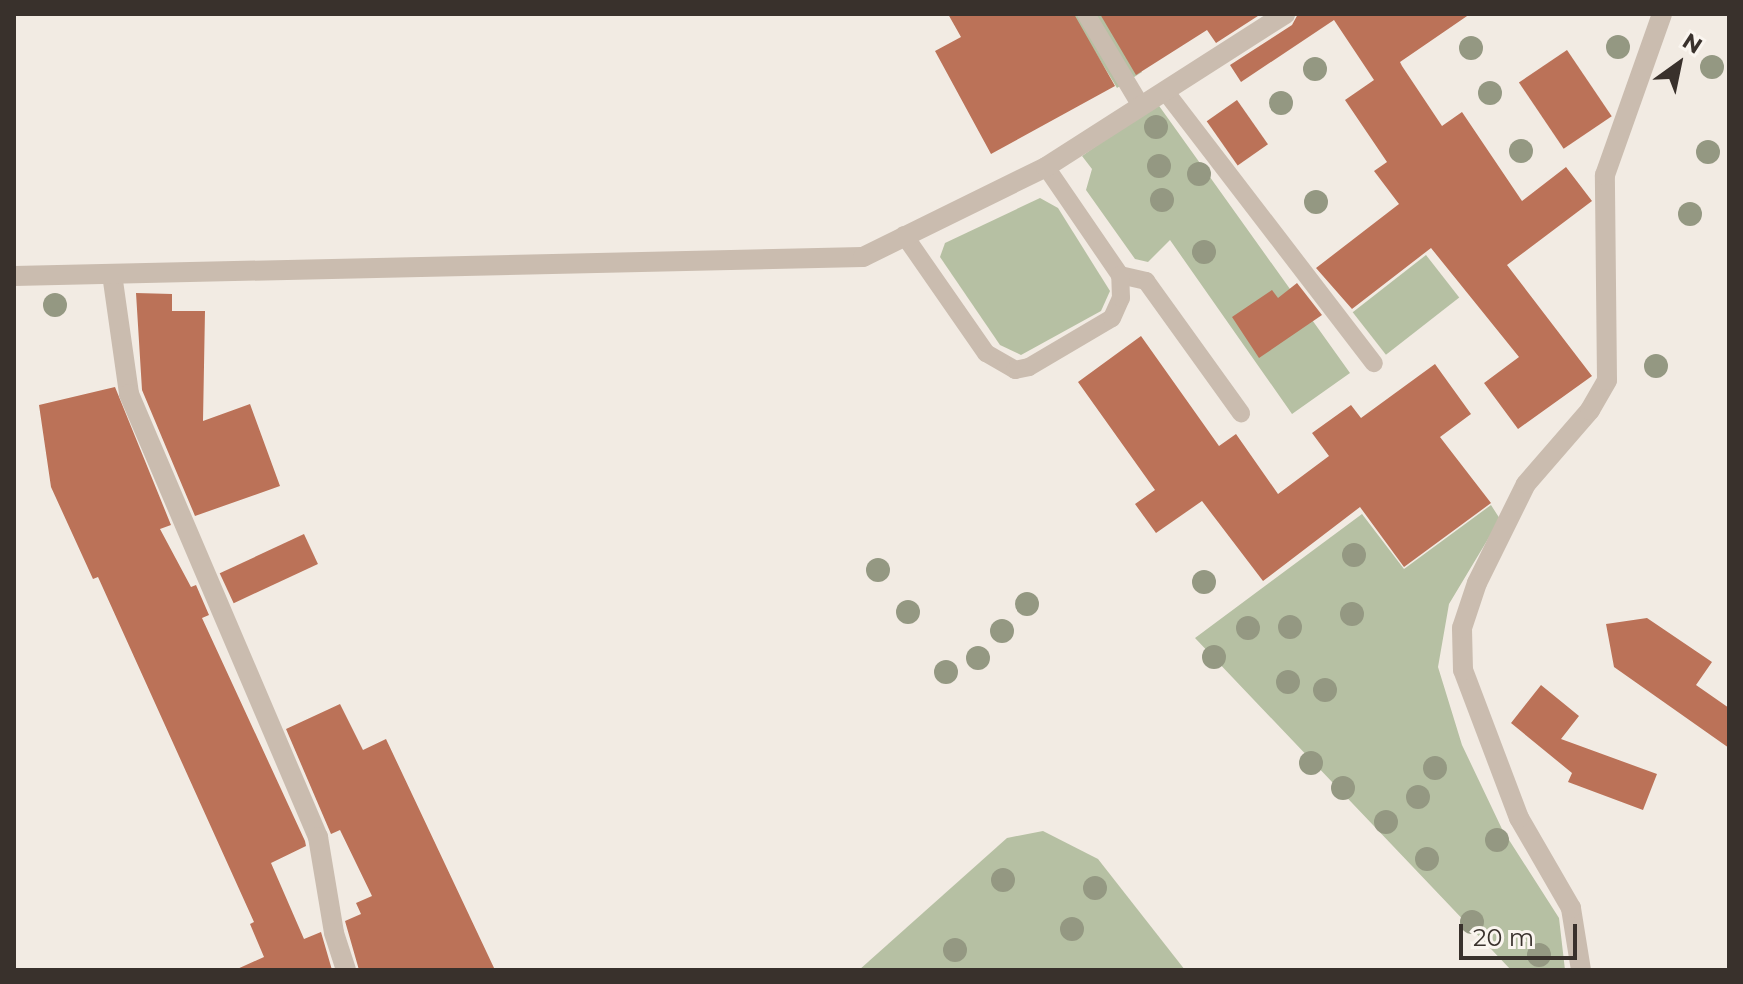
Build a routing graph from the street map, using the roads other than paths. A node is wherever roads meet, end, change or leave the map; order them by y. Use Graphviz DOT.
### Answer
graph roads {
  1 [pos="1086,14"];
  2 [pos="1285,14"];
  3 [pos="1662,14"];
  4 [pos="1165,91"];
  5 [pos="1141,106"];
  6 [pos="1046,167"];
  7 [pos="904,235"];
  8 [pos="112,274"];
  9 [pos="1120,275"];
  10 [pos="14,276"];
  11 [pos="1374,363"];
  12 [pos="1241,413"];
  13 [pos="346,970"];
  14 [pos="1581,970"];
  1 -- 5 [label="lane"];
  2 -- 4 [label="street"];
  3 -- 14 [label="street"];
  4 -- 5 [label="street"];
  4 -- 11 [label="lane"];
  5 -- 6 [label="street"];
  6 -- 7 [label="street"];
  6 -- 9 [label="lane"];
  7 -- 8 [label="street"];
  7 -- 9 [label="lane"];
  8 -- 10 [label="street"];
  8 -- 13 [label="street"];
  9 -- 12 [label="lane"];
}
